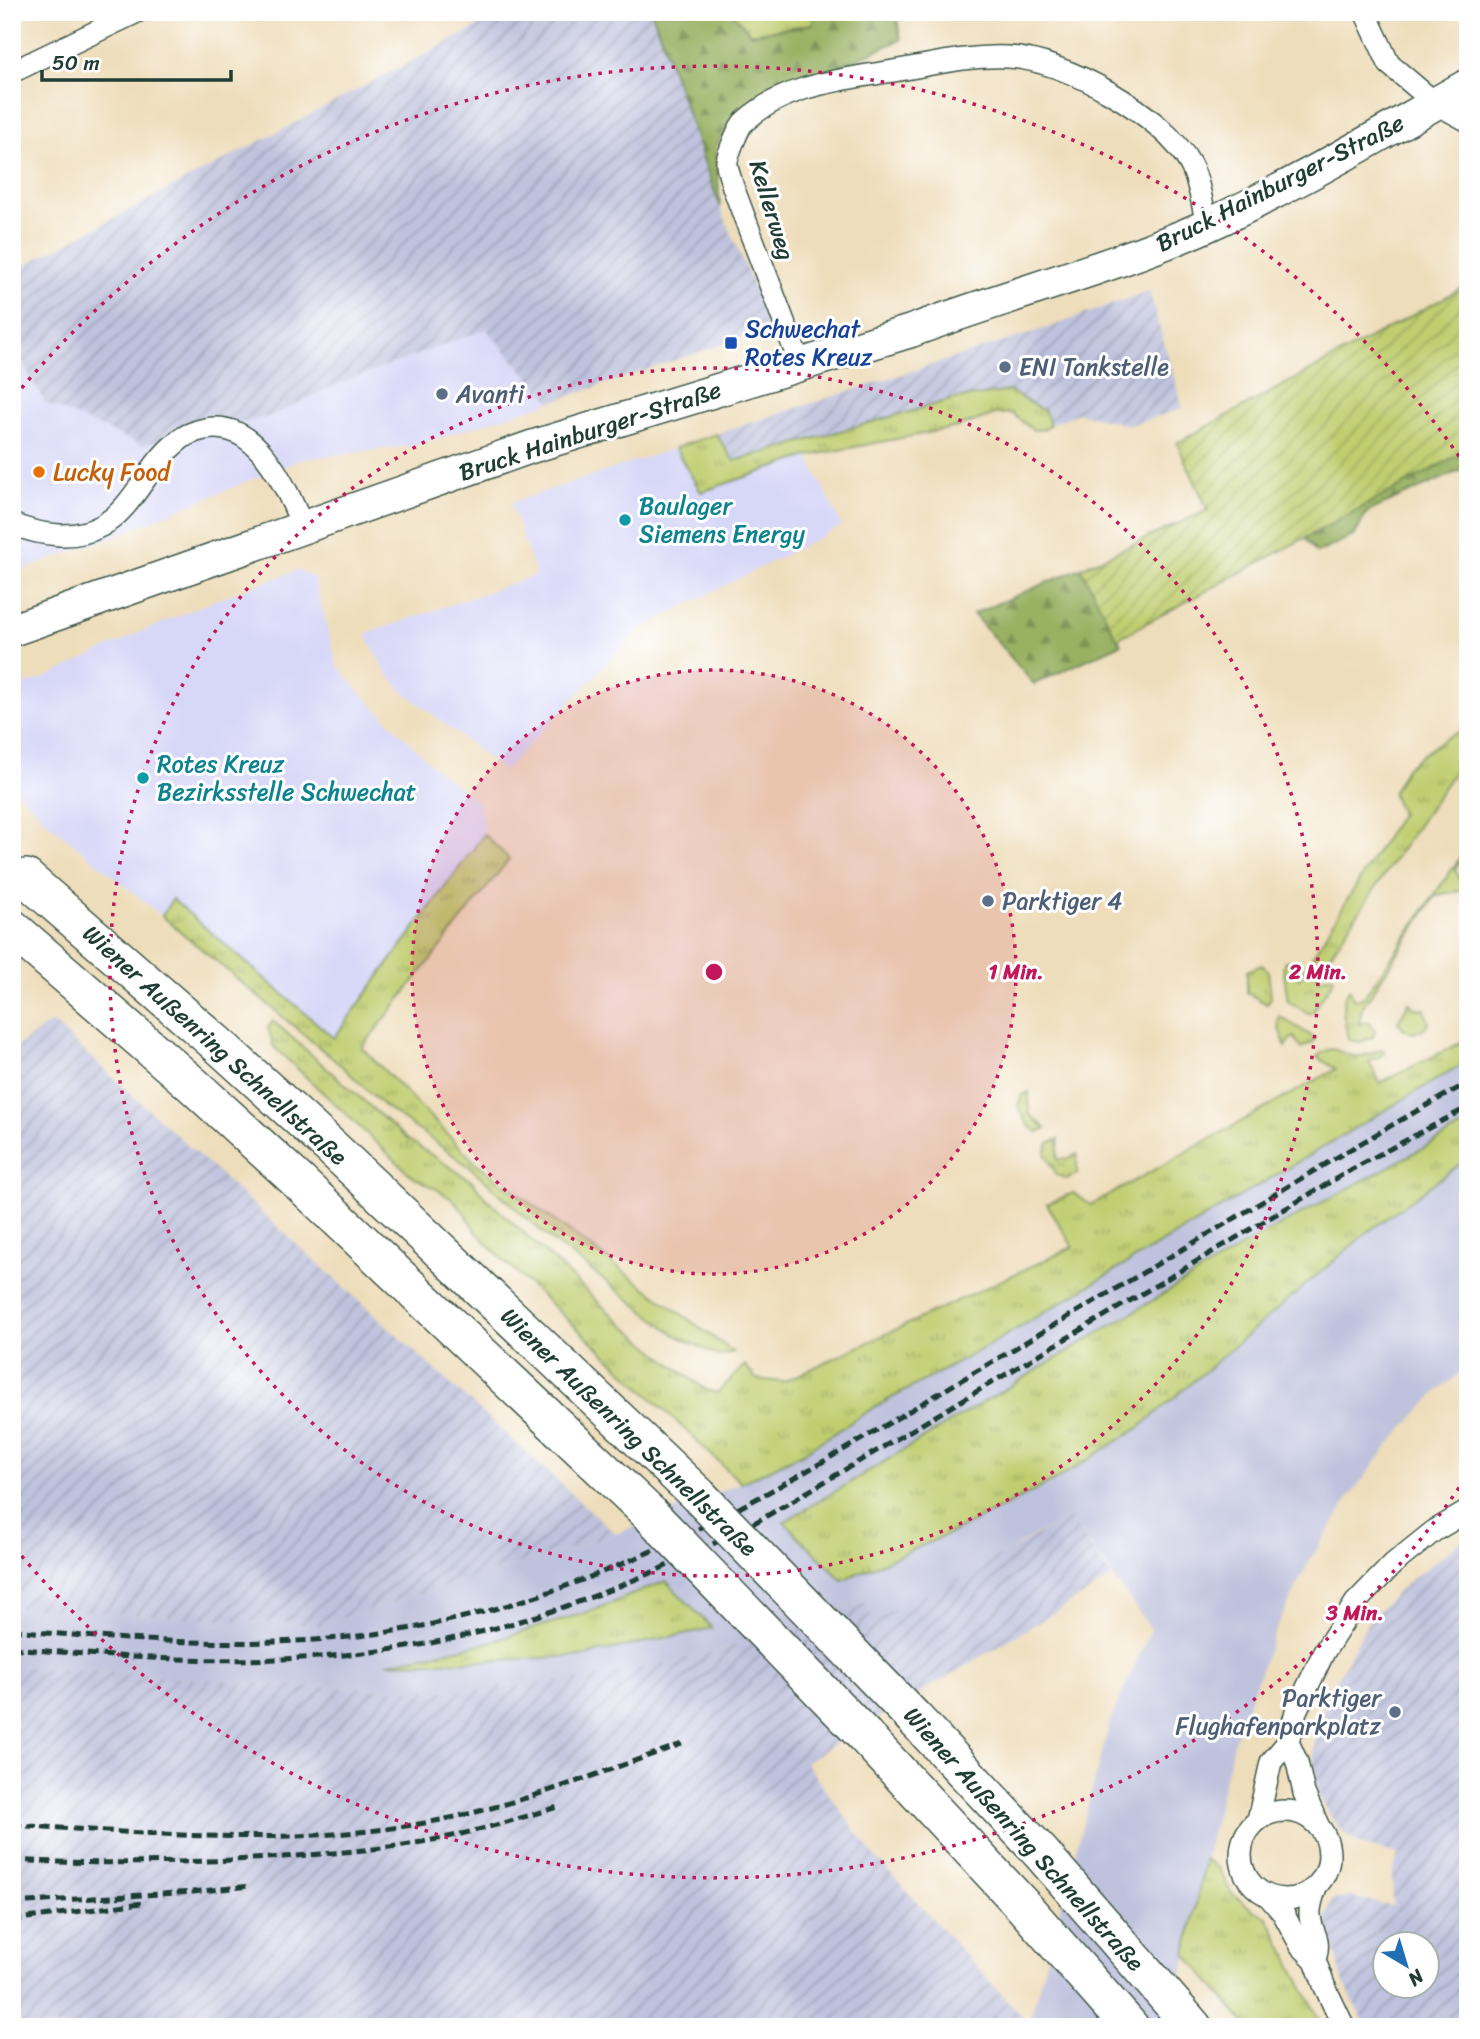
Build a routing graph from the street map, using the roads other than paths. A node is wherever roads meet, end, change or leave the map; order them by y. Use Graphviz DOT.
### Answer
graph roads {
  1 [pos="137,12"];
  2 [pos="1365,12"];
  3 [pos="12,72"];
  4 [pos="1468,85"];
  5 [pos="1435,103"];
  6 [pos="1468,121"];
  7 [pos="1207,225"];
  8 [pos="800,364"];
  9 [pos="12,524"];
  10 [pos="303,527"];
  11 [pos="12,630"];
  12 [pos="26,878"];
  13 [pos="12,928"];
  14 [pos="1468,1511"];
  15 [pos="1288,1742"];
  16 [pos="1258,1820"];
  17 [pos="1319,1827"];
  18 [pos="1316,1887"];
  19 [pos="1270,1898"];
  20 [pos="1315,1960"];
  21 [pos="1130,2027"];
  22 [pos="1193,2027"];
  23 [pos="1344,2027"];
  1 -- 3 [label="street"];
  2 -- 5 [label="street"];
  4 -- 5 [label="main road, Bruck Hainburger-Straße"];
  5 -- 6 [label="street"];
  5 -- 7 [label="main road, Bruck Hainburger-Straße"];
  7 -- 8 [label="main road, Bruck Hainburger-Straße"];
  7 -- 8 [label="street, Kellerweg"];
  8 -- 10 [label="main road, Bruck Hainburger-Straße"];
  9 -- 10 [label="street"];
  10 -- 11 [label="main road, Bruck Hainburger-Straße"];
  12 -- 22 [label="highway, Wiener Außenring Schnellstraße, bridge"];
  13 -- 21 [label="highway, Wiener Außenring Schnellstraße, bridge"];
  14 -- 15 [label="street"];
  15 -- 16 [label="street"];
  15 -- 17 [label="street"];
  16 -- 17 [label="street"];
  16 -- 19 [label="street"];
  17 -- 18 [label="street"];
  18 -- 19 [label="street"];
  18 -- 20 [label="street"];
  19 -- 20 [label="street"];
  20 -- 23 [label="street"];
}
